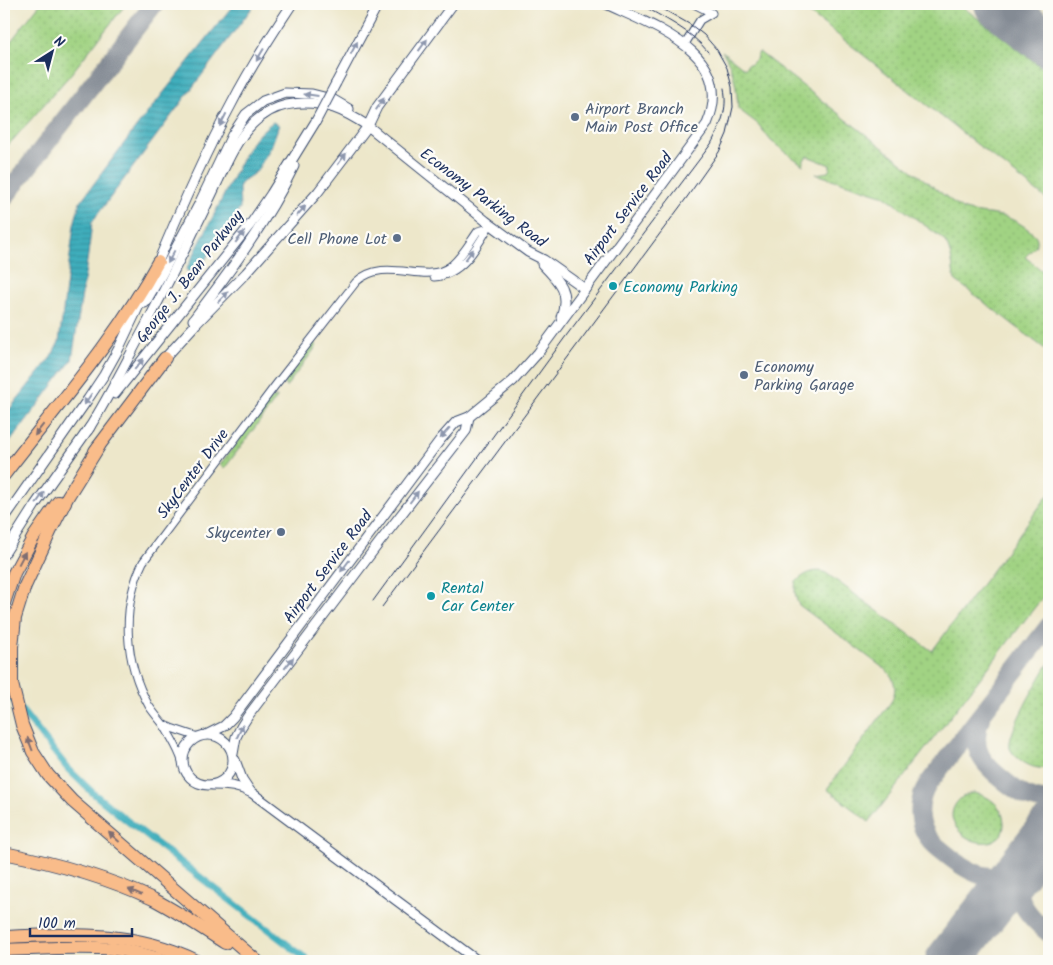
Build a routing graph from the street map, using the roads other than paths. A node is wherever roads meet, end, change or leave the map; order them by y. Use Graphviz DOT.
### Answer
graph roads {
  1 [pos="292,4"];
  2 [pos="378,4"];
  3 [pos="453,4"];
  4 [pos="606,4"];
  5 [pos="694,4"];
  6 [pos="685,44"];
  7 [pos="316,121"];
  8 [pos="368,126"];
  9 [pos="488,227"];
  10 [pos="528,252"];
  11 [pos="158,262"];
  12 [pos="585,289"];
  13 [pos="558,326"];
  14 [pos="119,348"];
  15 [pos="165,358"];
  16 [pos="469,417"];
  17 [pos="88,430"];
  18 [pos="99,446"];
  19 [pos="4,475"];
  20 [pos="4,519"];
  21 [pos="4,554"];
  22 [pos="4,602"];
  23 [pos="164,724"];
  24 [pos="208,734"];
  25 [pos="198,737"];
  26 [pos="233,755"];
  27 [pos="182,761"];
  28 [pos="213,785"];
  29 [pos="252,793"];
  30 [pos="4,853"];
  31 [pos="4,937"];
  32 [pos="4,950"];
  33 [pos="167,961"];
  34 [pos="197,961"];
  35 [pos="252,961"];
  36 [pos="256,961"];
  37 [pos="478,961"];
  1 -- 11 [label="street, George J. Bean Parkway, one-way"];
  7 -- 2 [label="street, George J. Bean Parkway, one-way, bridge"];
  8 -- 3 [label="street, one-way"];
  4 -- 6 [label="street, Airport Service Road"];
  5 -- 6 [label="street"];
  6 -- 12 [label="street, Airport Service Road"];
  7 -- 15 [label="street"];
  17 -- 7 [label="street, George J. Bean Parkway, one-way"];
  8 -- 9 [label="street, Economy Parking Road"];
  8 -- 14 [label="street, one-way"];
  15 -- 8 [label="street, one-way"];
  8 -- 17 [label="street"];
  9 -- 10 [label="street, Economy Parking Road"];
  9 -- 23 [label="street, SkyCenter Drive"];
  10 -- 12 [label="street, Economy Parking Road"];
  10 -- 13 [label="street"];
  11 -- 14 [label="street, George J. Bean Parkway"];
  11 -- 19 [label="highway, one-way"];
  12 -- 13 [label="street, Airport Service Road"];
  13 -- 16 [label="street, Airport Service Road"];
  14 -- 20 [label="street, George J. Bean Parkway, one-way"];
  15 -- 18 [label="highway"];
  16 -- 24 [label="street, Airport Service Road, one-way"];
  26 -- 16 [label="street, Airport Service Road, one-way"];
  21 -- 17 [label="street, George J. Bean Parkway, one-way"];
  22 -- 18 [label="highway, one-way"];
  36 -- 18 [label="highway, one-way"];
  23 -- 25 [label="street"];
  23 -- 27 [label="street, SkyCenter Drive"];
  24 -- 25 [label="street"];
  24 -- 26 [label="street"];
  25 -- 27 [label="street"];
  26 -- 28 [label="street"];
  26 -- 29 [label="street"];
  27 -- 28 [label="street"];
  28 -- 29 [label="street"];
  29 -- 37 [label="street"];
  35 -- 30 [label="highway, one-way"];
  31 -- 34 [label="highway"];
  32 -- 33 [label="highway"];
}
